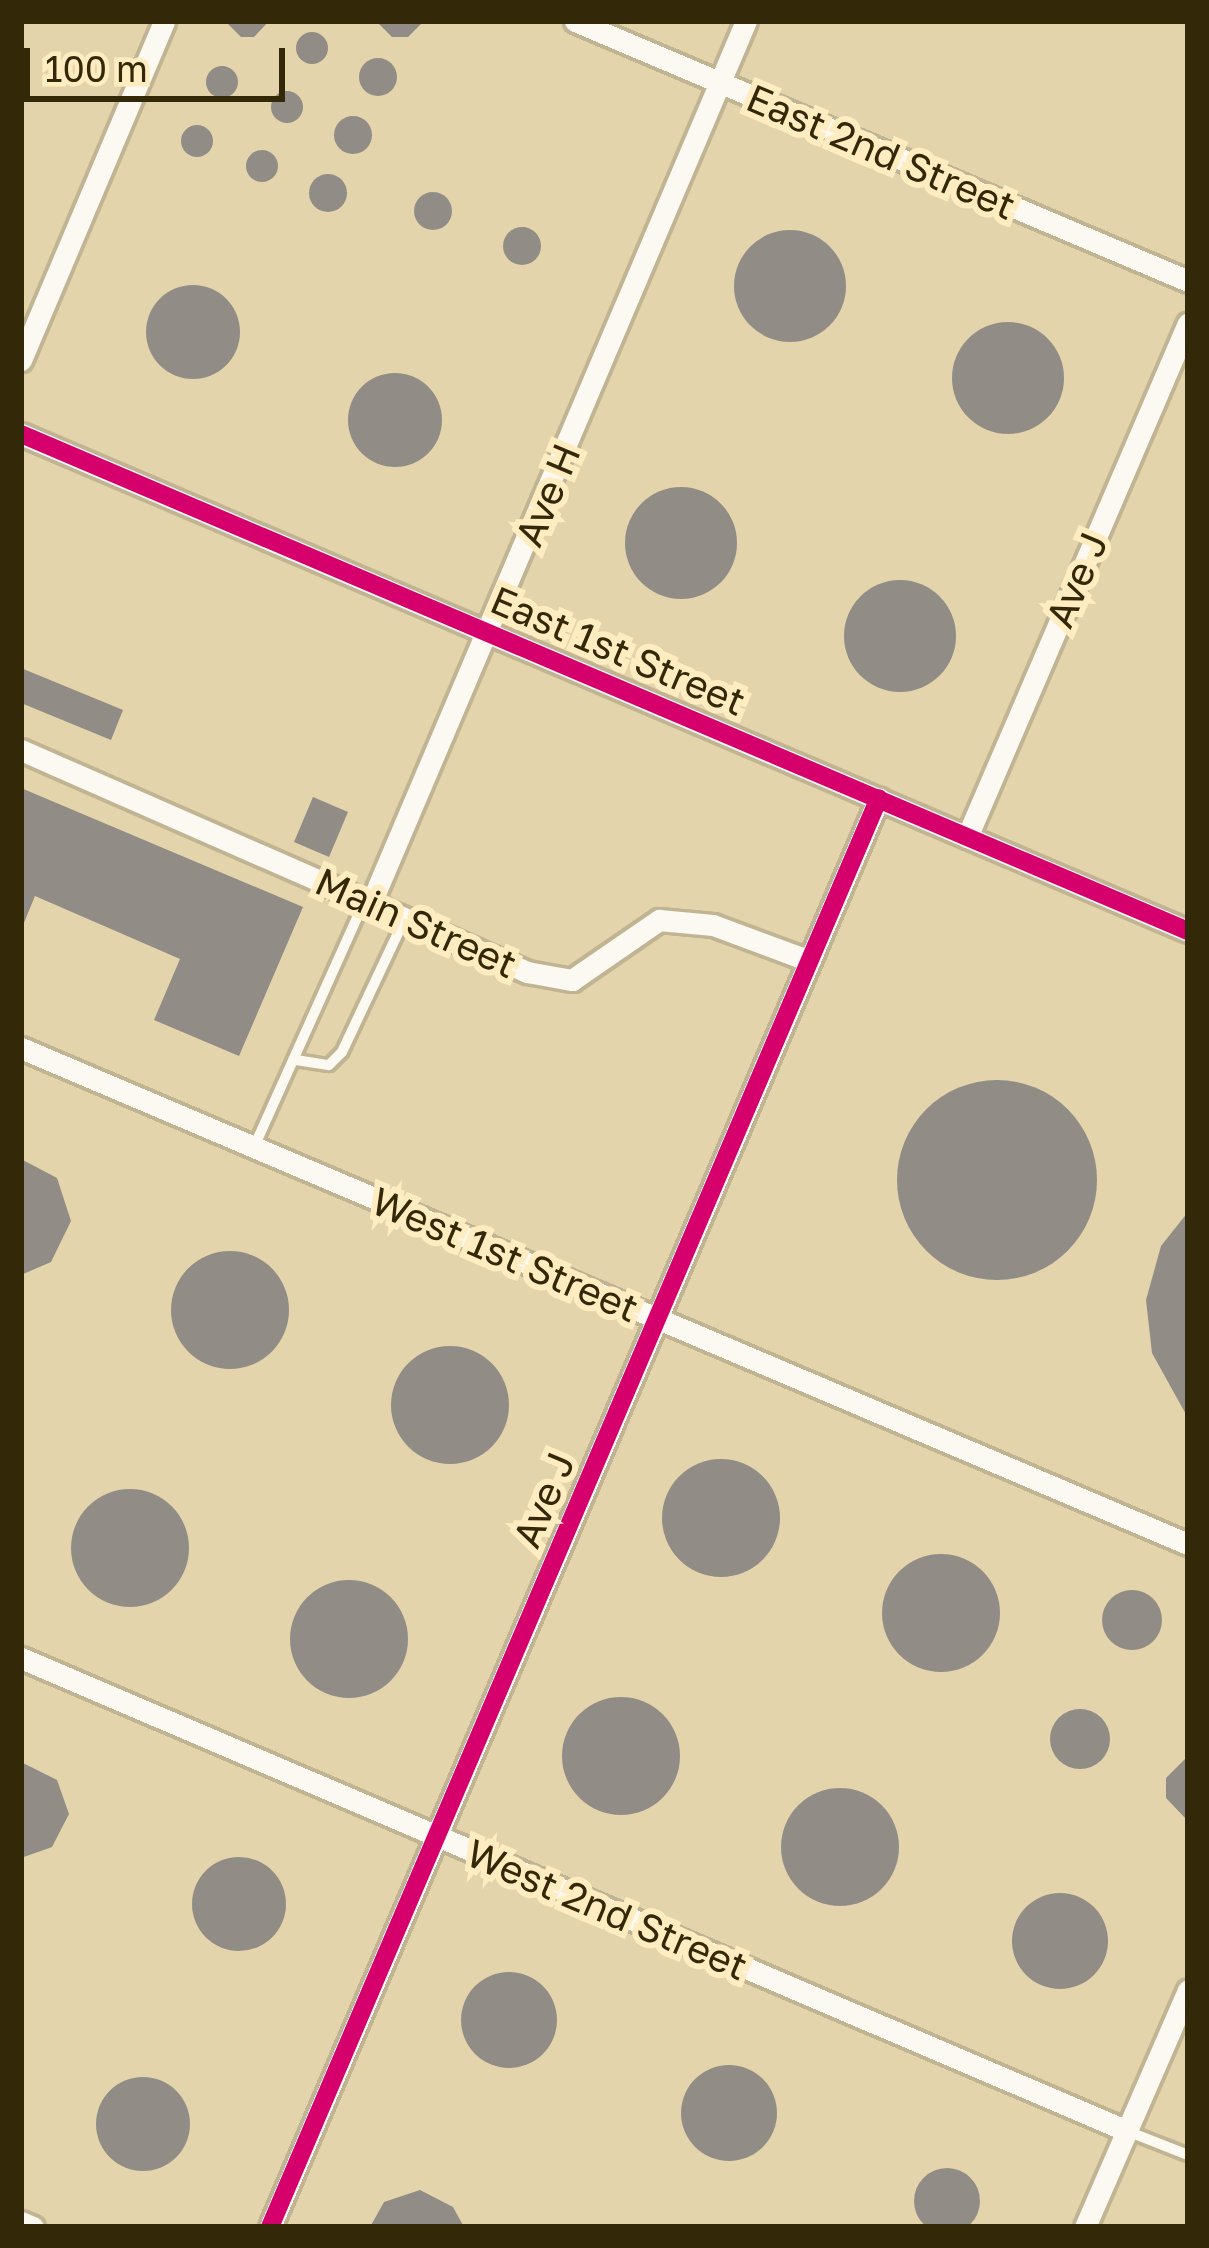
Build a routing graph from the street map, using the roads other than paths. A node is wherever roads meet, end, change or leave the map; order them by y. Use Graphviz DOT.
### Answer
graph roads {
  1 [pos="164,21"];
  2 [pos="575,21"];
  3 [pos="746,21"];
  4 [pos="720,84"];
  5 [pos="1188,281"];
  6 [pos="1188,323"];
  7 [pos="21,360"];
  8 [pos="21,434"];
  9 [pos="491,632"];
  10 [pos="21,750"];
  11 [pos="879,798"];
  12 [pos="967,837"];
  13 [pos="368,902"];
  14 [pos="405,918"];
  15 [pos="1188,931"];
  16 [pos="810,962"];
  17 [pos="21,1048"];
  18 [pos="296,1060"];
  19 [pos="254,1147"];
  20 [pos="656,1319"];
  21 [pos="1188,1544"];
  22 [pos="21,1658"];
  23 [pos="436,1838"];
  24 [pos="1188,1990"];
  25 [pos="1127,2131"];
  26 [pos="1188,2155"];
  27 [pos="21,2222"];
  28 [pos="33,2227"];
  29 [pos="270,2227"];
  30 [pos="1085,2227"];
  1 -- 7 [label="street"];
  2 -- 4 [label="street, East 2nd Street"];
  3 -- 4 [label="street, Ave H"];
  4 -- 5 [label="street, East 2nd Street"];
  4 -- 9 [label="street, Ave H"];
  6 -- 12 [label="street, Ave J"];
  8 -- 9 [label="street, East 1st Street"];
  9 -- 11 [label="street, East 1st Street"];
  9 -- 13 [label="street, Ave H"];
  10 -- 13 [label="street, Main Street"];
  11 -- 12 [label="street, East 1st Street"];
  11 -- 16 [label="street, Ave J"];
  12 -- 15 [label="street, East 1st Street"];
  13 -- 14 [label="street, Main Street"];
  13 -- 18 [label="lane"];
  14 -- 16 [label="street, Main Street"];
  14 -- 18 [label="lane"];
  16 -- 20 [label="street, Ave J"];
  17 -- 19 [label="street, West 1st Street"];
  18 -- 19 [label="lane"];
  19 -- 20 [label="street, West 1st Street"];
  20 -- 21 [label="street, West 1st Street"];
  20 -- 23 [label="street, Ave J"];
  22 -- 23 [label="street, West 2nd Street"];
  23 -- 25 [label="street, West 2nd Street"];
  23 -- 29 [label="street, Ave J"];
  24 -- 25 [label="street"];
  25 -- 26 [label="lane"];
  25 -- 30 [label="street"];
  27 -- 28 [label="street"];
}
